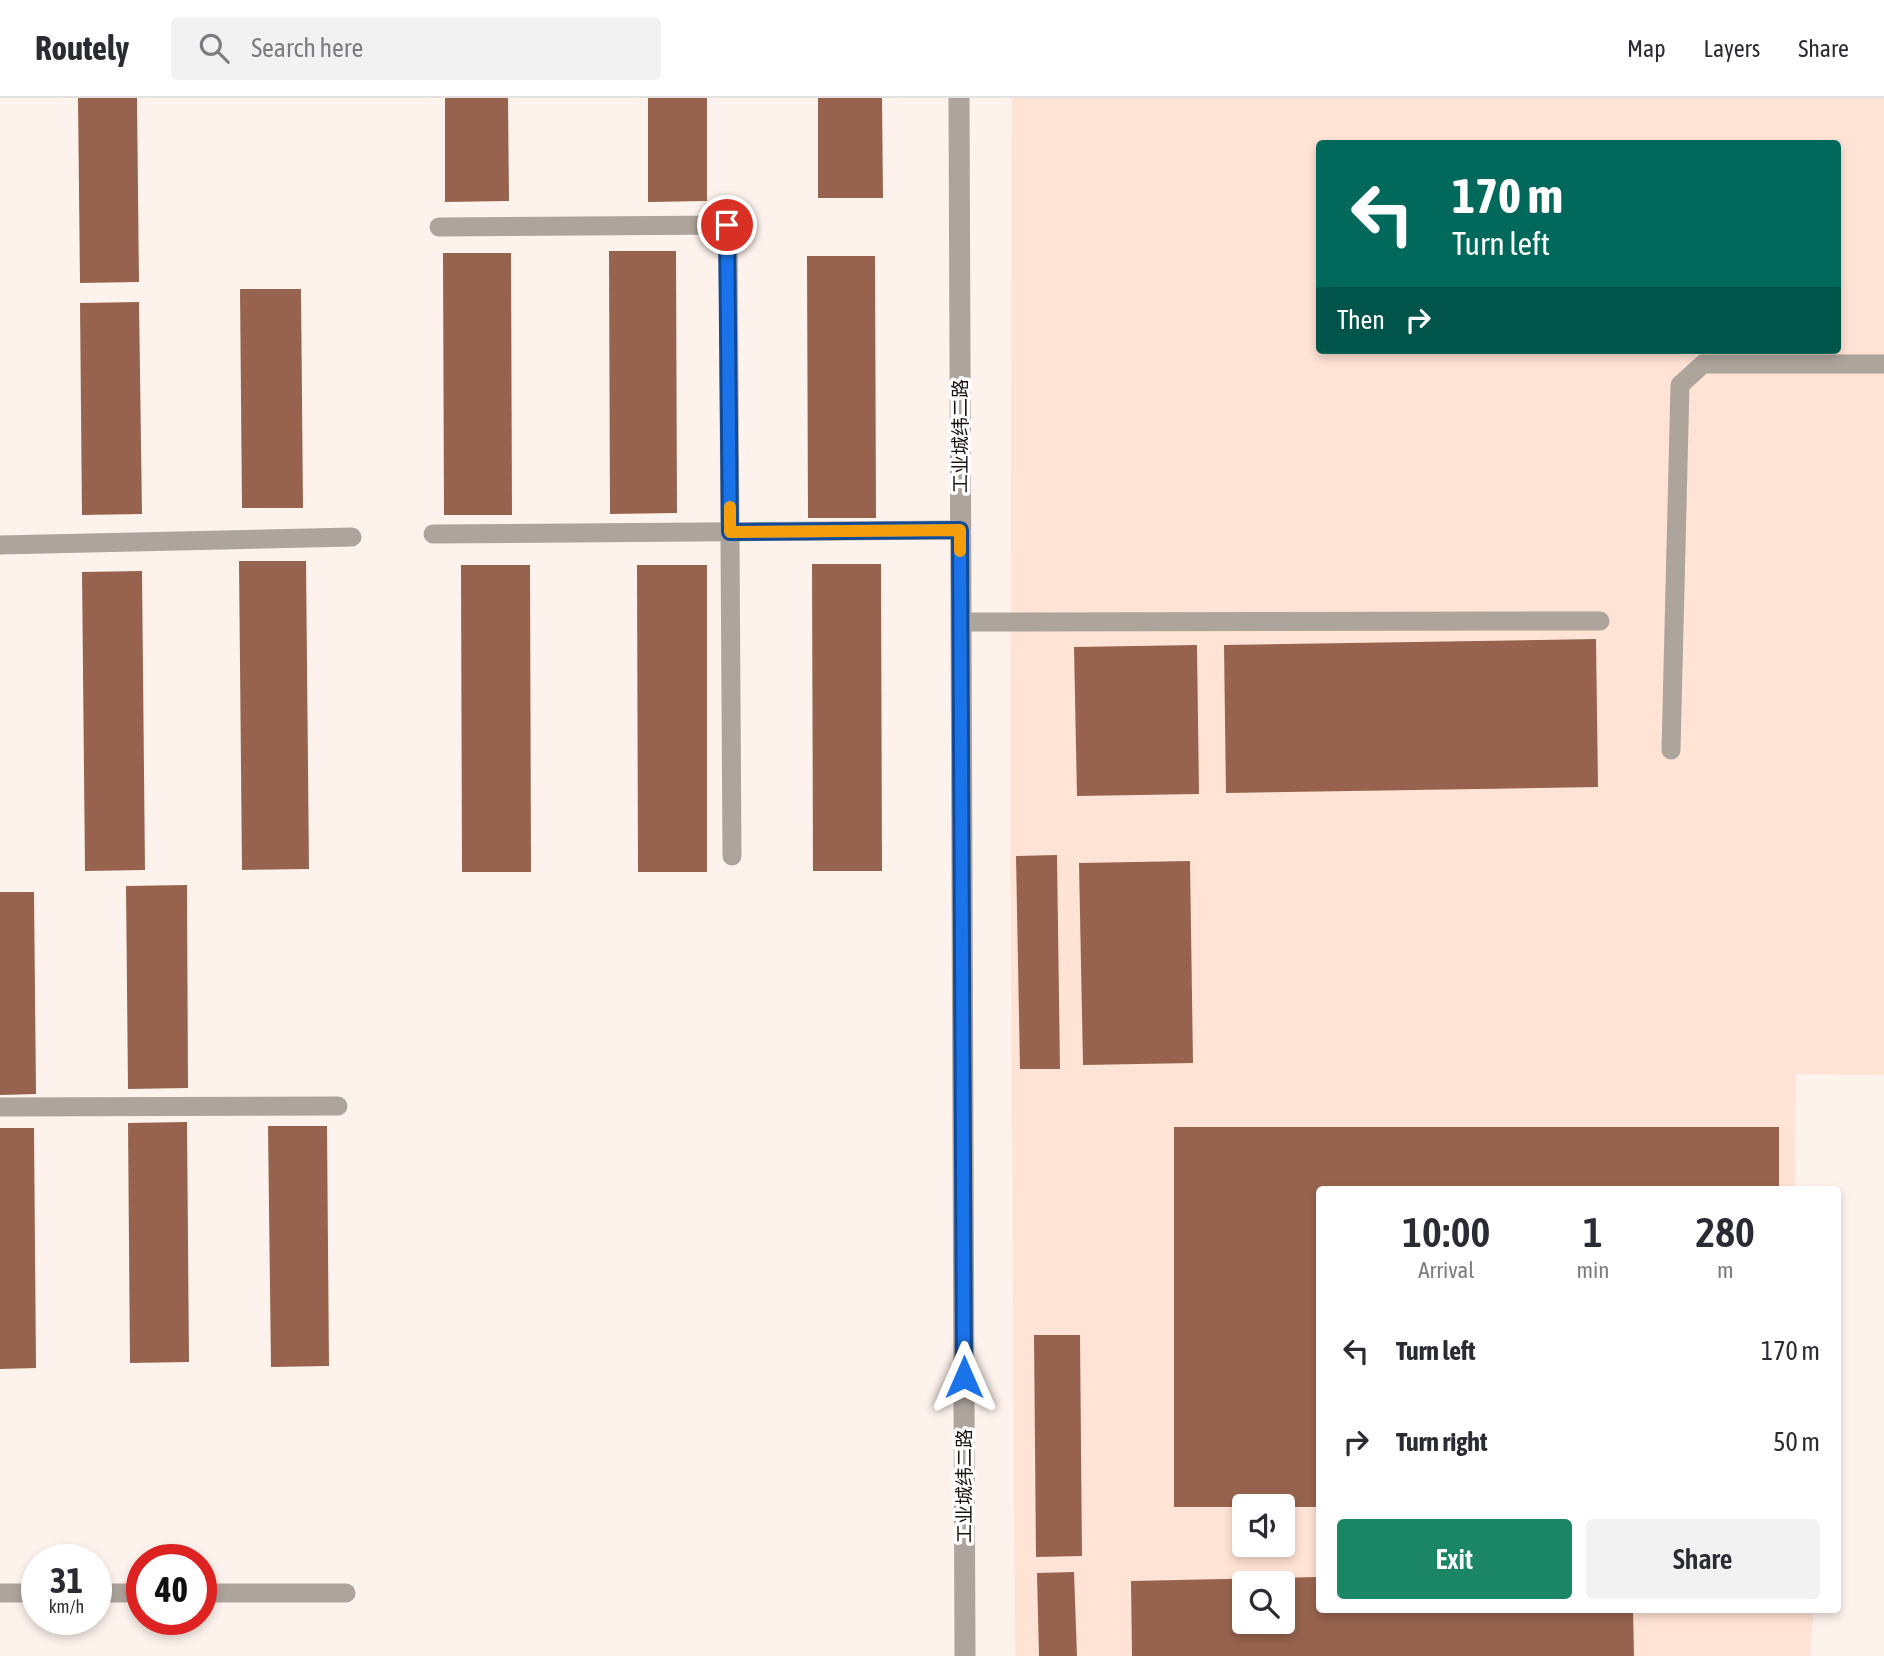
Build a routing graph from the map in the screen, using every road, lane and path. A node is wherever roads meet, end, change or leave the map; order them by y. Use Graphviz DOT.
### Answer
graph roads {
  1 [pos="959,98"];
  2 [pos="439,227"];
  3 [pos="1884,364"];
  4 [pos="960,530"];
  5 [pos="730,532"];
  6 [pos="433,534"];
  7 [pos="352,537"];
  8 [pos="0,545"];
  9 [pos="1600,621"];
  10 [pos="961,622"];
  11 [pos="1671,750"];
  12 [pos="732,856"];
  13 [pos="338,1106"];
  14 [pos="0,1107"];
  15 [pos="0,1593"];
  16 [pos="21,1593"];
  17 [pos="217,1593"];
  18 [pos="346,1593"];
  19 [pos="965,1656"];
  1 -- 4 [label="street, 工业城纬二路"];
  2 -- 5 [label="lane"];
  3 -- 11 [label="lane"];
  4 -- 5 [label="lane"];
  4 -- 10 [label="street, 工业城纬二路"];
  5 -- 6 [label="lane"];
  5 -- 12 [label="lane"];
  7 -- 8 [label="lane"];
  9 -- 10 [label="lane"];
  10 -- 19 [label="street, 工业城纬二路"];
  13 -- 14 [label="lane"];
  15 -- 16 [label="lane"];
  17 -- 18 [label="lane"];
}
